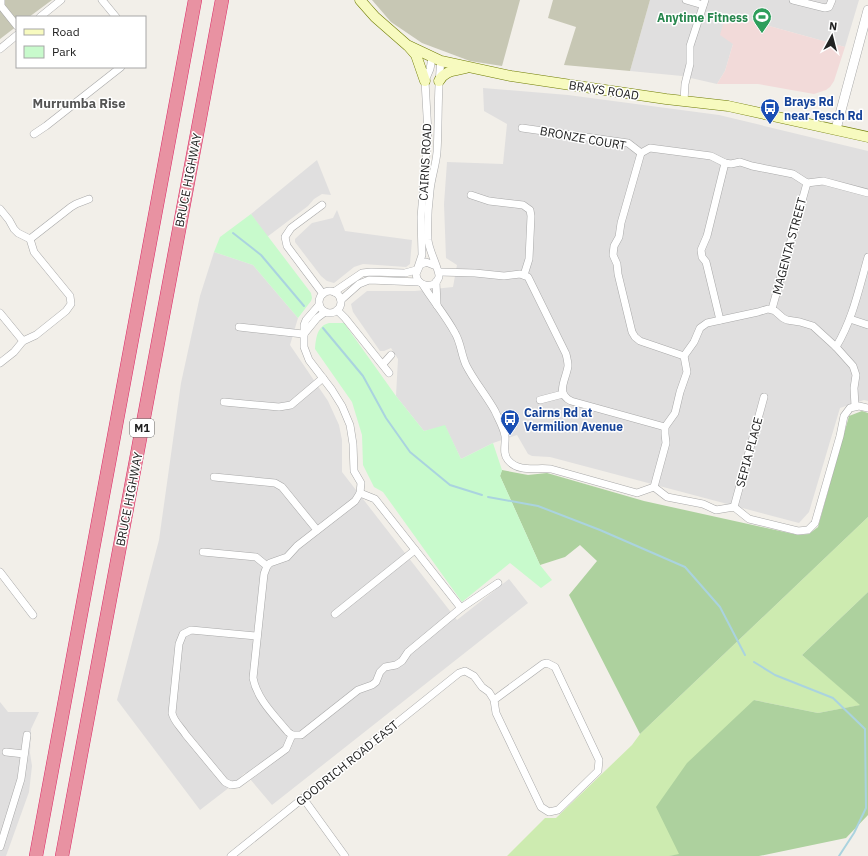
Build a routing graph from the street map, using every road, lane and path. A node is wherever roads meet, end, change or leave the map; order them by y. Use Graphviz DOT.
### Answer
graph roads {
  1 [pos="1,0"];
  2 [pos="61,0"];
  3 [pos="102,0"];
  4 [pos="195,0"];
  5 [pos="222,0"];
  6 [pos="360,0"];
  7 [pos="686,0"];
  8 [pos="793,0"];
  9 [pos="832,0"];
  10 [pos="704,3"];
  11 [pos="868,10"];
  12 [pos="41,16"];
  13 [pos="115,16"];
  14 [pos="16,25"];
  15 [pos="16,36"];
  16 [pos="407,44"];
  17 [pos="0,49"];
  18 [pos="436,60"];
  19 [pos="120,68"];
  20 [pos="468,68"];
  21 [pos="425,81"];
  22 [pos="439,81"];
  23 [pos="684,101"];
  24 [pos="522,128"];
  25 [pos="836,129"];
  26 [pos="34,134"];
  27 [pos="868,136"];
  28 [pos="641,153"];
  29 [pos="725,163"];
  30 [pos="807,183"];
  31 [pos="868,193"];
  32 [pos="471,195"];
  33 [pos="89,199"];
  34 [pos="322,205"];
  35 [pos="0,209"];
  36 [pos="30,239"];
  37 [pos="868,257"];
  38 [pos="417,269"];
  39 [pos="437,269"];
  40 [pos="524,275"];
  41 [pos="436,282"];
  42 [pos="421,283"];
  43 [pos="334,292"];
  44 [pos="323,294"];
  45 [pos="341,300"];
  46 [pos="320,305"];
  47 [pos="437,306"];
  48 [pos="772,309"];
  49 [pos="337,310"];
  50 [pos="0,312"];
  51 [pos="326,312"];
  52 [pos="720,320"];
  53 [pos="850,320"];
  54 [pos="868,325"];
  55 [pos="239,327"];
  56 [pos="303,334"];
  57 [pos="22,341"];
  58 [pos="836,347"];
  59 [pos="391,355"];
  60 [pos="684,356"];
  61 [pos="0,363"];
  62 [pos="383,364"];
  63 [pos="390,373"];
  64 [pos="323,378"];
  65 [pos="563,394"];
  66 [pos="764,398"];
  67 [pos="540,400"];
  68 [pos="224,402"];
  69 [pos="855,406"];
  70 [pos="868,408"];
  71 [pos="665,427"];
  72 [pos="214,477"];
  73 [pos="654,487"];
  74 [pos="360,493"];
  75 [pos="734,507"];
  76 [pos="317,530"];
  77 [pos="414,550"];
  78 [pos="203,552"];
  79 [pos="267,566"];
  80 [pos="0,572"];
  81 [pos="498,583"];
  82 [pos="460,608"];
  83 [pos="335,614"];
  84 [pos="33,615"];
  85 [pos="257,636"];
  86 [pos="494,700"];
  87 [pos="27,735"];
  88 [pos="292,735"];
  89 [pos="6,752"];
  90 [pos="24,754"];
  91 [pos="303,798"];
  92 [pos="0,847"];
  93 [pos="36,856"];
  94 [pos="62,856"];
  95 [pos="230,856"];
  96 [pos="345,856"];
  1 -- 14 [label="street"];
  2 -- 12 [label="street"];
  3 -- 13 [label="street"];
  4 -- 93 [label="highway, M1"];
  5 -- 94 [label="highway, BRUCE HIGHWAY / M1"];
  6 -- 16 [label="main road, BRAYS ROAD"];
  7 -- 10 [label="street"];
  8 -- 9 [label="street"];
  10 -- 23 [label="street"];
  11 -- 25 [label="street"];
  15 -- 17 [label="street"];
  16 -- 18 [label="main road, BRAYS ROAD"];
  16 -- 21 [label="main road"];
  18 -- 20 [label="main road, BRAYS ROAD"];
  18 -- 21 [label="street, CAIRNS ROAD"];
  18 -- 22 [label="street, CAIRNS ROAD"];
  19 -- 26 [label="street"];
  20 -- 22 [label="main road"];
  20 -- 23 [label="main road, BRAYS ROAD"];
  21 -- 38 [label="street, CAIRNS ROAD"];
  22 -- 39 [label="street, CAIRNS ROAD"];
  23 -- 25 [label="main road, BRAYS ROAD"];
  24 -- 28 [label="street, BRONZE COURT"];
  25 -- 27 [label="main road, BRAYS ROAD"];
  28 -- 29 [label="street"];
  28 -- 60 [label="street"];
  29 -- 30 [label="street"];
  29 -- 52 [label="street"];
  30 -- 31 [label="street"];
  30 -- 48 [label="street, MAGENTA STREET"];
  32 -- 40 [label="street"];
  33 -- 36 [label="street"];
  34 -- 44 [label="street"];
  35 -- 36 [label="street"];
  36 -- 57 [label="street"];
  37 -- 53 [label="street"];
  38 -- 39 [label="street"];
  38 -- 42 [label="street"];
  38 -- 43 [label="street"];
  39 -- 40 [label="street"];
  39 -- 41 [label="street"];
  40 -- 65 [label="street"];
  41 -- 42 [label="street"];
  41 -- 47 [label="street"];
  42 -- 45 [label="street"];
  42 -- 47 [label="street"];
  43 -- 44 [label="street"];
  43 -- 45 [label="street"];
  44 -- 46 [label="street"];
  45 -- 49 [label="street"];
  46 -- 51 [label="street"];
  46 -- 56 [label="street"];
  47 -- 73 [label="street"];
  48 -- 52 [label="street"];
  48 -- 58 [label="street"];
  49 -- 51 [label="street"];
  49 -- 62 [label="street"];
  50 -- 57 [label="street"];
  51 -- 56 [label="street"];
  52 -- 60 [label="street"];
  53 -- 54 [label="street"];
  53 -- 58 [label="street"];
  55 -- 56 [label="street"];
  56 -- 64 [label="street"];
  57 -- 61 [label="street"];
  58 -- 69 [label="street"];
  59 -- 62 [label="street"];
  60 -- 71 [label="street"];
  62 -- 63 [label="street"];
  64 -- 68 [label="street"];
  64 -- 74 [label="street"];
  65 -- 67 [label="street"];
  65 -- 71 [label="street"];
  66 -- 75 [label="street, SEPIA PLACE"];
  69 -- 70 [label="street"];
  69 -- 75 [label="street"];
  71 -- 73 [label="street"];
  72 -- 76 [label="street"];
  73 -- 75 [label="street"];
  74 -- 76 [label="street"];
  74 -- 77 [label="street"];
  76 -- 79 [label="street"];
  77 -- 82 [label="street"];
  77 -- 83 [label="street"];
  78 -- 79 [label="street"];
  79 -- 85 [label="street"];
  80 -- 84 [label="street"];
  81 -- 82 [label="street"];
  82 -- 88 [label="street"];
  85 -- 88 [label="street"];
  85 -- 88 [label="street"];
  86 -- 86 [label="street"];
  86 -- 91 [label="street, GOODRICH ROAD EAST"];
  87 -- 90 [label="street"];
  89 -- 90 [label="street"];
  90 -- 92 [label="street"];
  91 -- 95 [label="street, GOODRICH ROAD EAST"];
  91 -- 96 [label="street"];
}
